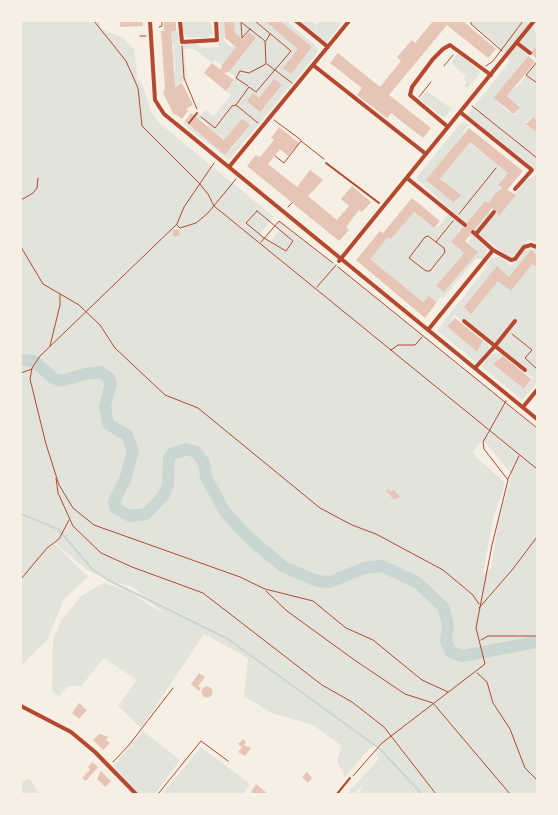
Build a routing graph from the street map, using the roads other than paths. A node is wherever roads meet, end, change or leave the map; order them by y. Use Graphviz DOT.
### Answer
graph roads {
  1 [pos="150,21"];
  2 [pos="180,21"];
  3 [pos="216,21"];
  4 [pos="296,21"];
  5 [pos="349,21"];
  6 [pos="534,21"];
  7 [pos="517,43"];
  8 [pos="328,47"];
  9 [pos="530,53"];
  10 [pos="313,65"];
  11 [pos="491,75"];
  12 [pos="460,112"];
  13 [pos="197,113"];
  14 [pos="189,123"];
  15 [pos="448,126"];
  16 [pos="426,154"];
  17 [pos="326,163"];
  18 [pos="229,167"];
  19 [pos="407,178"];
  20 [pos="515,189"];
  21 [pos="379,203"];
  22 [pos="494,212"];
  23 [pos="465,225"];
  24 [pos="537,247"];
  25 [pos="493,250"];
  26 [pos="339,262"];
  27 [pos="464,321"];
  28 [pos="515,321"];
  29 [pos="428,330"];
  30 [pos="495,346"];
  31 [pos="475,368"];
  32 [pos="525,370"];
  33 [pos="537,390"];
  34 [pos="522,407"];
  35 [pos="537,419"];
  36 [pos="21,706"];
  37 [pos="350,778"];
  38 [pos="136,794"];
  39 [pos="337,794"];
  1 -- 18 [label="street"];
  2 -- 3 [label="street"];
  4 -- 8 [label="street"];
  5 -- 8 [label="street"];
  6 -- 7 [label="street"];
  7 -- 9 [label="street"];
  7 -- 11 [label="street"];
  8 -- 10 [label="street"];
  10 -- 16 [label="street"];
  10 -- 18 [label="street"];
  11 -- 12 [label="street"];
  11 -- 15 [label="street"];
  12 -- 15 [label="street"];
  12 -- 20 [label="street"];
  13 -- 14 [label="lane"];
  15 -- 16 [label="street"];
  16 -- 19 [label="street"];
  17 -- 21 [label="lane"];
  18 -- 26 [label="street"];
  19 -- 23 [label="street"];
  19 -- 26 [label="street"];
  22 -- 25 [label="street"];
  24 -- 25 [label="street"];
  25 -- 29 [label="street"];
  26 -- 29 [label="street"];
  27 -- 30 [label="street"];
  28 -- 30 [label="street"];
  29 -- 31 [label="street"];
  30 -- 31 [label="street"];
  30 -- 32 [label="street"];
  31 -- 34 [label="street"];
  33 -- 34 [label="street"];
  34 -- 35 [label="street"];
  36 -- 38 [label="street"];
  37 -- 39 [label="lane"];
}
